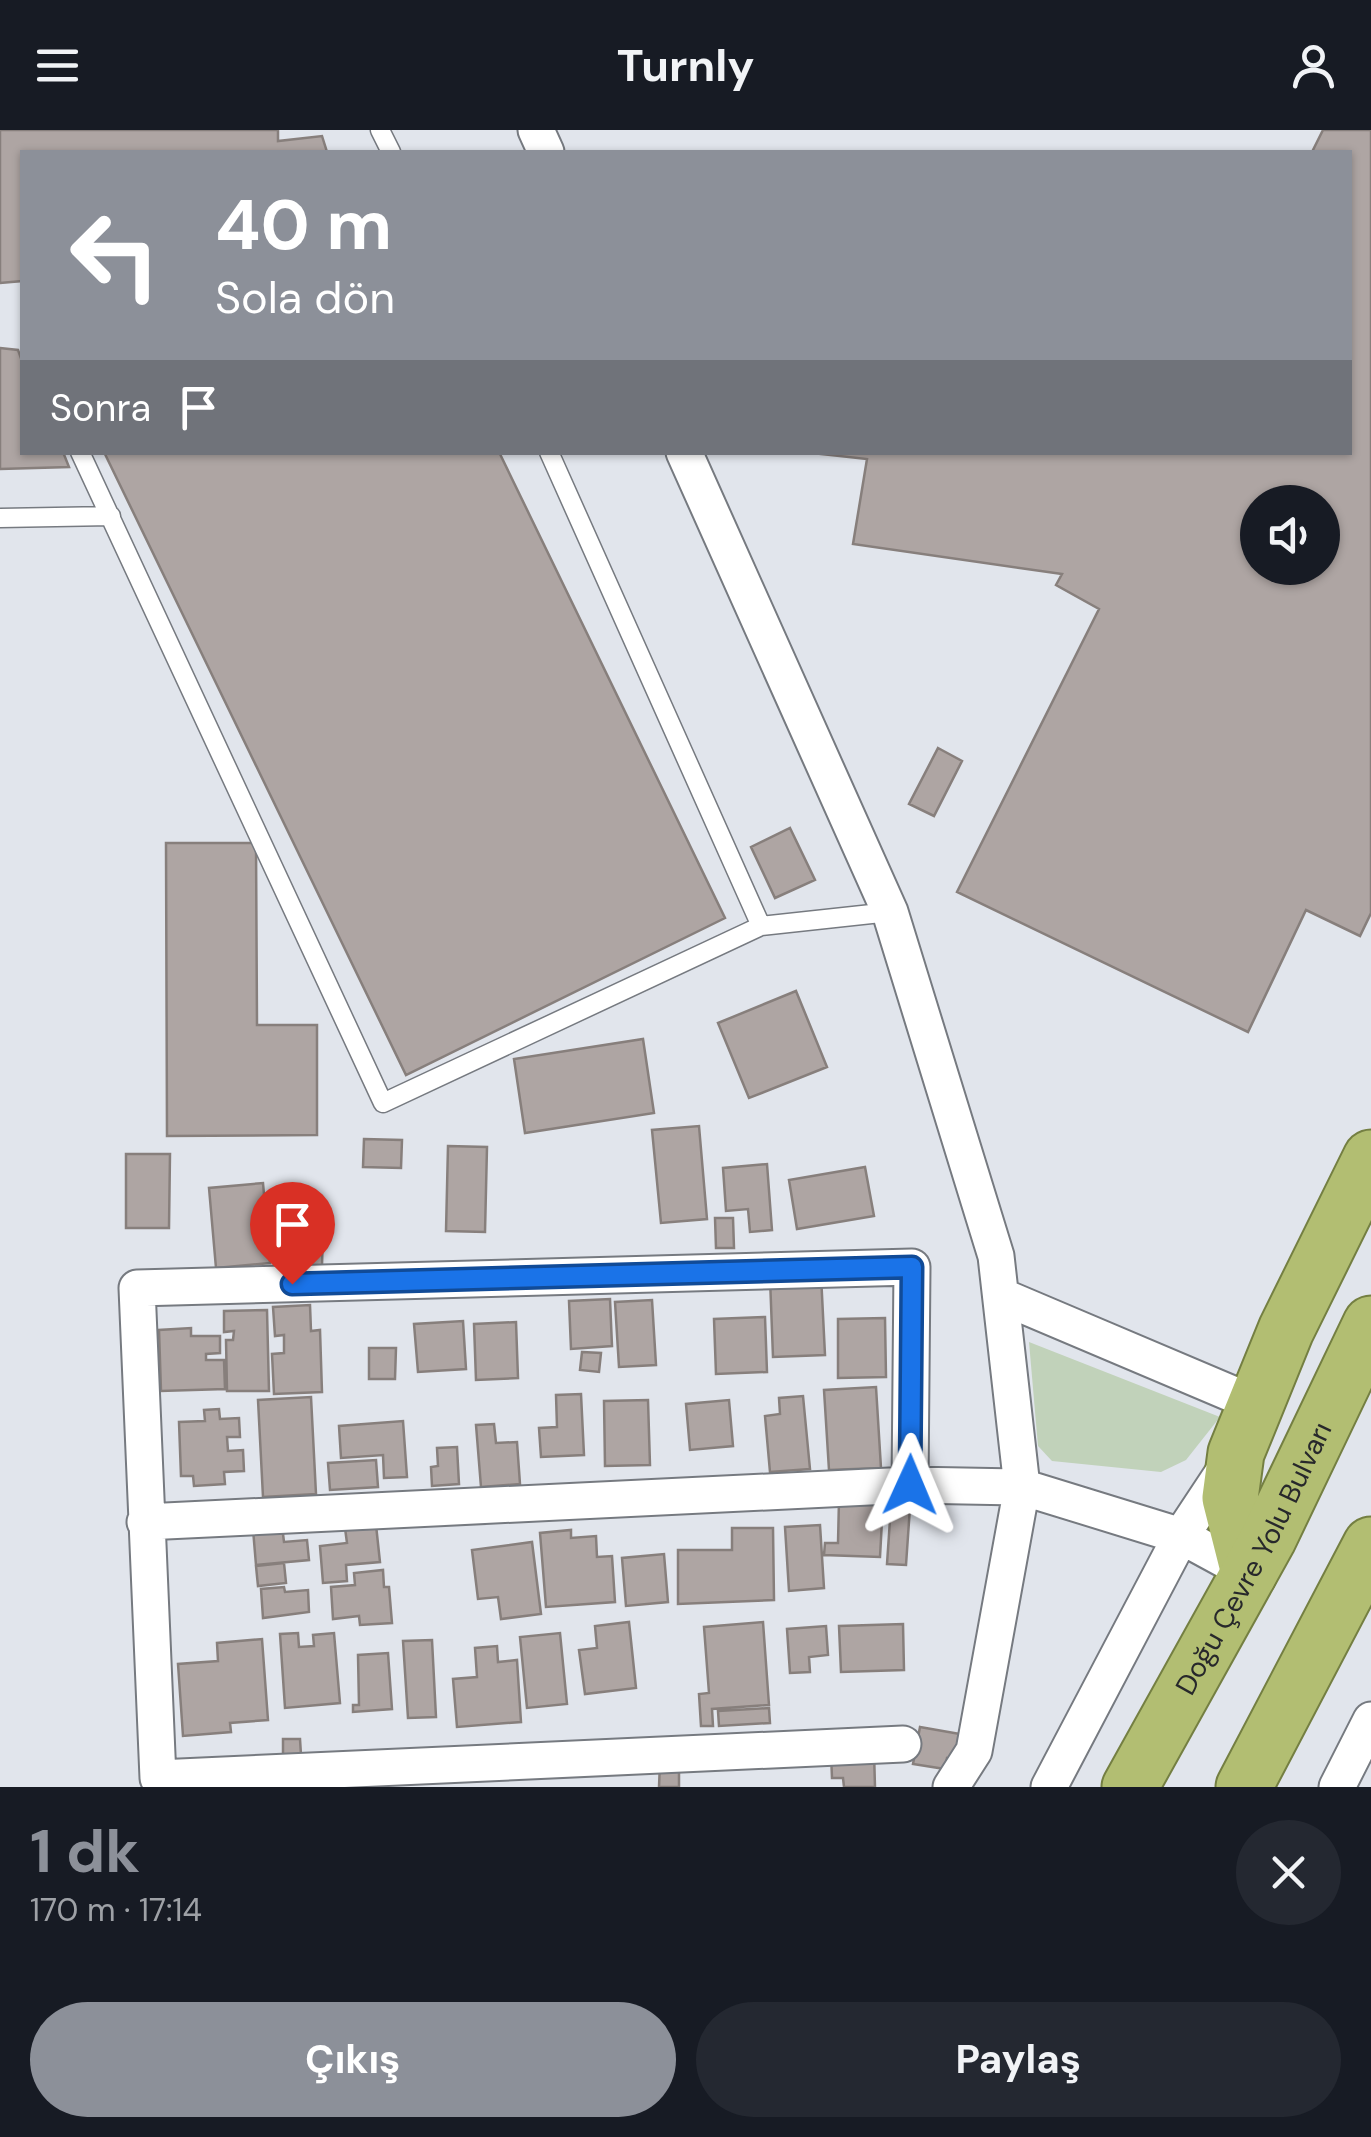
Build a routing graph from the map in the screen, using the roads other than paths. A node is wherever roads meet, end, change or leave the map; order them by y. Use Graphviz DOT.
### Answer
graph roads {
  1 [pos="81,455"];
  2 [pos="550,455"];
  3 [pos="685,455"];
  4 [pos="111,516"];
  5 [pos="0,518"];
  6 [pos="890,912"];
  7 [pos="760,926"];
  8 [pos="1371,1158"];
  9 [pos="1001,1296"];
  10 [pos="1371,1324"];
  11 [pos="1246,1428"];
  12 [pos="910,1485"];
  13 [pos="1022,1487"];
  14 [pos="145,1522"];
  15 [pos="1182,1536"];
  16 [pos="1371,1545"];
  17 [pos="1249,1573"];
  18 [pos="1369,1724"];
  19 [pos="903,1744"];
  20 [pos="1371,1786"];
  21 [pos="951,1787"];
  22 [pos="1049,1787"];
  23 [pos="1130,1787"];
  24 [pos="1244,1787"];
  25 [pos="1337,1787"];
  1 -- 4 [label="lane"];
  2 -- 7 [label="lane"];
  3 -- 6 [label="street"];
  4 -- 5 [label="lane"];
  4 -- 7 [label="lane"];
  6 -- 7 [label="lane"];
  6 -- 9 [label="street"];
  8 -- 11 [label="highway"];
  9 -- 11 [label="street"];
  9 -- 13 [label="street"];
  10 -- 17 [label="highway, Doğu Çevre Yolu Bulvarı"];
  11 -- 15 [label="street"];
  11 -- 17 [label="highway"];
  12 -- 13 [label="street"];
  12 -- 14 [label="street"];
  12 -- 14 [label="street"];
  13 -- 15 [label="street"];
  13 -- 21 [label="street"];
  14 -- 19 [label="street"];
  15 -- 17 [label="street"];
  15 -- 22 [label="street"];
  16 -- 24 [label="highway"];
  17 -- 23 [label="highway, Doğu Çevre Yolu Bulvarı"];
  18 -- 20 [label="street"];
  18 -- 25 [label="street"];
}
